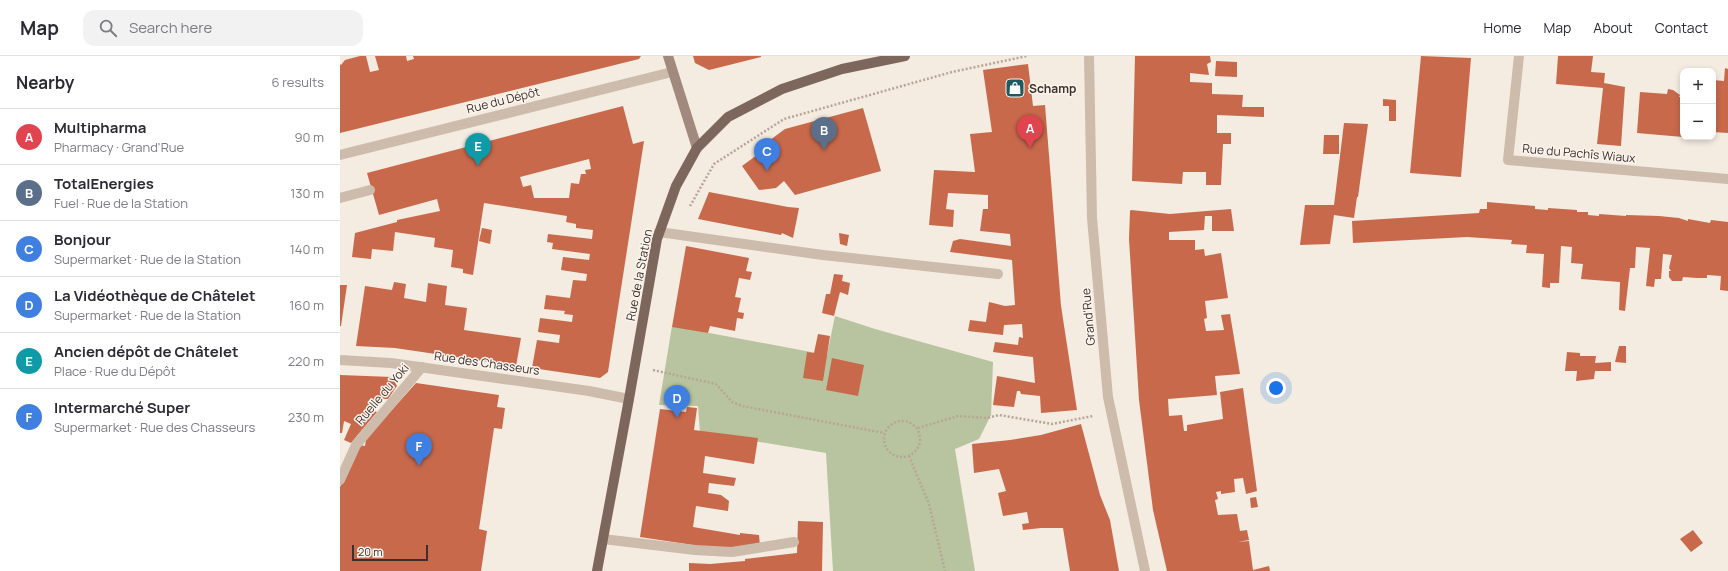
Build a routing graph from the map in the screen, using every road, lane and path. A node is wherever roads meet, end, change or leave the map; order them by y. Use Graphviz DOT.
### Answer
graph roads {
  1 [pos="668,56"];
  2 [pos="905,56"];
  3 [pos="1089,56"];
  4 [pos="1519,56"];
  5 [pos="672,72"];
  6 [pos="696,148"];
  7 [pos="340,155"];
  8 [pos="1728,179"];
  9 [pos="370,190"];
  10 [pos="340,198"];
  11 [pos="659,232"];
  12 [pos="998,274"];
  13 [pos="340,360"];
  14 [pos="422,367"];
  15 [pos="635,367"];
  16 [pos="629,399"];
  17 [pos="1111,413"];
  18 [pos="918,428"];
  19 [pos="884,433"];
  20 [pos="909,456"];
  21 [pos="340,480"];
  22 [pos="603,539"];
  23 [pos="794,542"];
  24 [pos="597,571"];
  25 [pos="945,571"];
  26 [pos="1145,571"];
  1 -- 5 [label="main road"];
  2 -- 6 [label="main road, Rue de la Station"];
  3 -- 17 [label="street, Grand'Rue"];
  4 -- 8 [label="street, Rue du Pachîs Wiaux"];
  5 -- 6 [label="main road"];
  5 -- 7 [label="street, Rue du Dépôt"];
  6 -- 11 [label="main road, Rue de la Station"];
  9 -- 10 [label="street"];
  11 -- 12 [label="street"];
  11 -- 15 [label="main road, Rue de la Station"];
  13 -- 14 [label="street, Rue des Chasseurs"];
  14 -- 16 [label="street, Rue des Chasseurs"];
  14 -- 21 [label="street, Ruelle du Yoki"];
  15 -- 16 [label="main road, Rue de la Station"];
  15 -- 19 [label="path"];
  16 -- 22 [label="main road, Rue de la Station"];
  17 -- 18 [label="path"];
  17 -- 26 [label="street, Grand'Rue"];
  18 -- 19 [label="path"];
  18 -- 20 [label="path"];
  19 -- 20 [label="path"];
  20 -- 25 [label="path"];
  22 -- 23 [label="street"];
  22 -- 24 [label="main road, Rue de la Station"];
}
